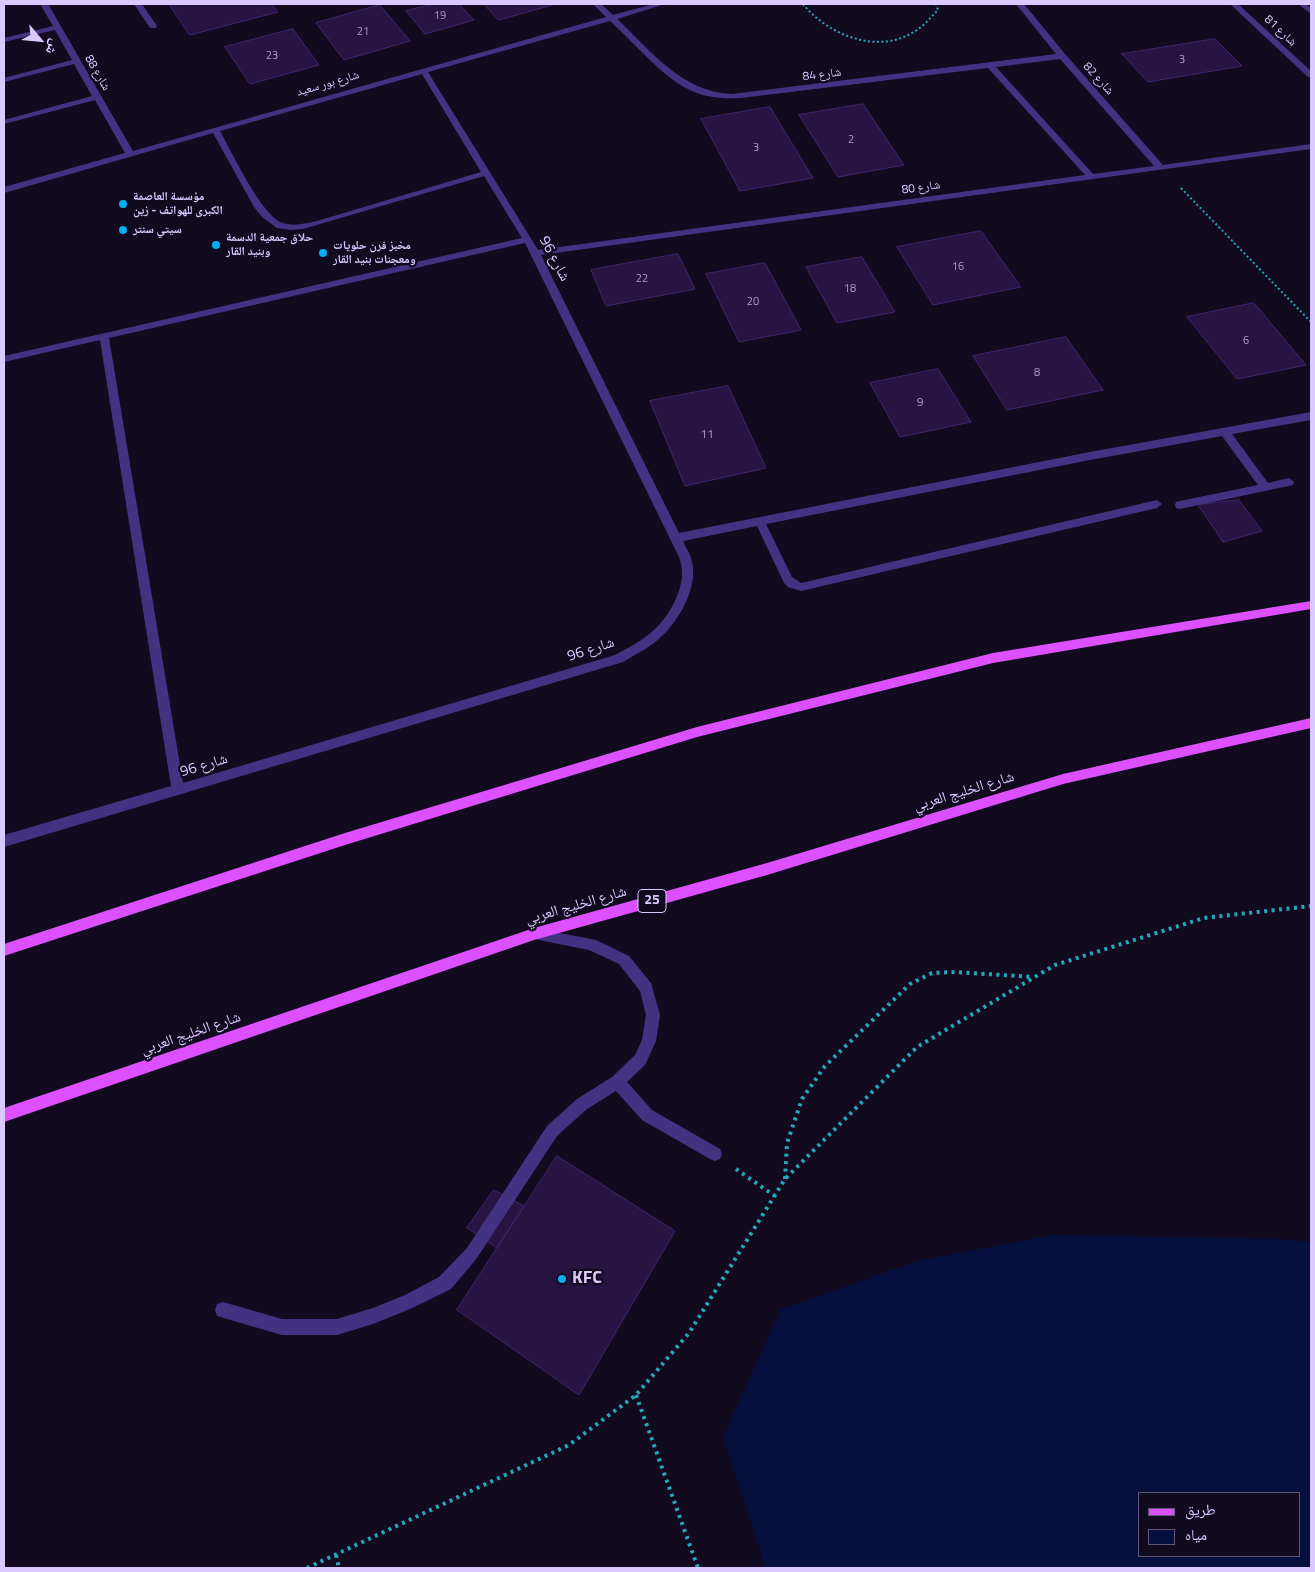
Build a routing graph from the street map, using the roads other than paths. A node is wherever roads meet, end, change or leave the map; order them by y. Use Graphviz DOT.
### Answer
graph roads {
  1 [pos="44,4"];
  2 [pos="138,4"];
  3 [pos="597,4"];
  4 [pos="661,4"];
  5 [pos="1020,4"];
  6 [pos="1234,4"];
  7 [pos="1302,4"];
  8 [pos="1311,12"];
  9 [pos="612,18"];
  10 [pos="153,26"];
  11 [pos="58,27"];
  12 [pos="4,40"];
  13 [pos="1062,56"];
  14 [pos="77,61"];
  15 [pos="990,65"];
  16 [pos="423,70"];
  17 [pos="1311,75"];
  18 [pos="4,80"];
  19 [pos="97,97"];
  20 [pos="4,122"];
  21 [pos="215,129"];
  22 [pos="1311,147"];
  23 [pos="130,154"];
  24 [pos="1161,168"];
  25 [pos="486,173"];
  26 [pos="1091,177"];
  27 [pos="4,190"];
  28 [pos="527,240"];
  29 [pos="535,253"];
  30 [pos="104,335"];
  31 [pos="4,359"];
  32 [pos="1311,416"];
  33 [pos="1225,432"];
  34 [pos="1289,482"];
  35 [pos="1266,487"];
  36 [pos="1157,504"];
  37 [pos="1180,505"];
  38 [pos="760,522"];
  39 [pos="676,538"];
  40 [pos="1311,605"];
  41 [pos="1311,723"];
  42 [pos="178,790"];
  43 [pos="4,841"];
  44 [pos="534,934"];
  45 [pos="4,950"];
  46 [pos="617,1082"];
  47 [pos="4,1115"];
  48 [pos="716,1154"];
  49 [pos="224,1310"];
  1 -- 11 [label="street, شارع 88"];
  2 -- 10 [label="street"];
  3 -- 9 [label="street, شارع 84"];
  4 -- 9 [label="street, شارع بور سعيد"];
  5 -- 13 [label="street, شارع 82"];
  6 -- 17 [label="street, شارع 81"];
  7 -- 8 [label="street"];
  9 -- 15 [label="street, شارع 84"];
  9 -- 16 [label="street, شارع بور سعيد"];
  11 -- 12 [label="street"];
  11 -- 14 [label="street, شارع 88"];
  13 -- 15 [label="street, شارع 84"];
  13 -- 24 [label="street, شارع 82"];
  14 -- 18 [label="street"];
  14 -- 19 [label="street, شارع 88"];
  15 -- 26 [label="street"];
  16 -- 21 [label="street, شارع بور سعيد"];
  16 -- 25 [label="street, شارع 96"];
  19 -- 20 [label="street"];
  19 -- 23 [label="street, شارع 88"];
  21 -- 23 [label="street, شارع بور سعيد"];
  21 -- 25 [label="street"];
  22 -- 24 [label="street, شارع 80"];
  23 -- 27 [label="street, شارع بور سعيد"];
  24 -- 26 [label="street, شارع 80"];
  25 -- 28 [label="street, شارع 96"];
  26 -- 29 [label="street, شارع 80"];
  28 -- 29 [label="street, شارع 96"];
  28 -- 30 [label="street"];
  29 -- 39 [label="street, شارع 96"];
  30 -- 31 [label="street"];
  30 -- 42 [label="street"];
  32 -- 33 [label="street"];
  33 -- 35 [label="street"];
  33 -- 38 [label="street"];
  34 -- 35 [label="street"];
  35 -- 37 [label="street"];
  36 -- 38 [label="street"];
  38 -- 39 [label="street"];
  39 -- 42 [label="street, شارع 96"];
  40 -- 45 [label="main road"];
  41 -- 44 [label="main road, شارع الخليج العربي / 25"];
  42 -- 43 [label="street, شارع 96"];
  44 -- 46 [label="street"];
  44 -- 47 [label="main road, شارع الخليج العربي / 25"];
  46 -- 48 [label="street"];
  46 -- 49 [label="street"];
}
